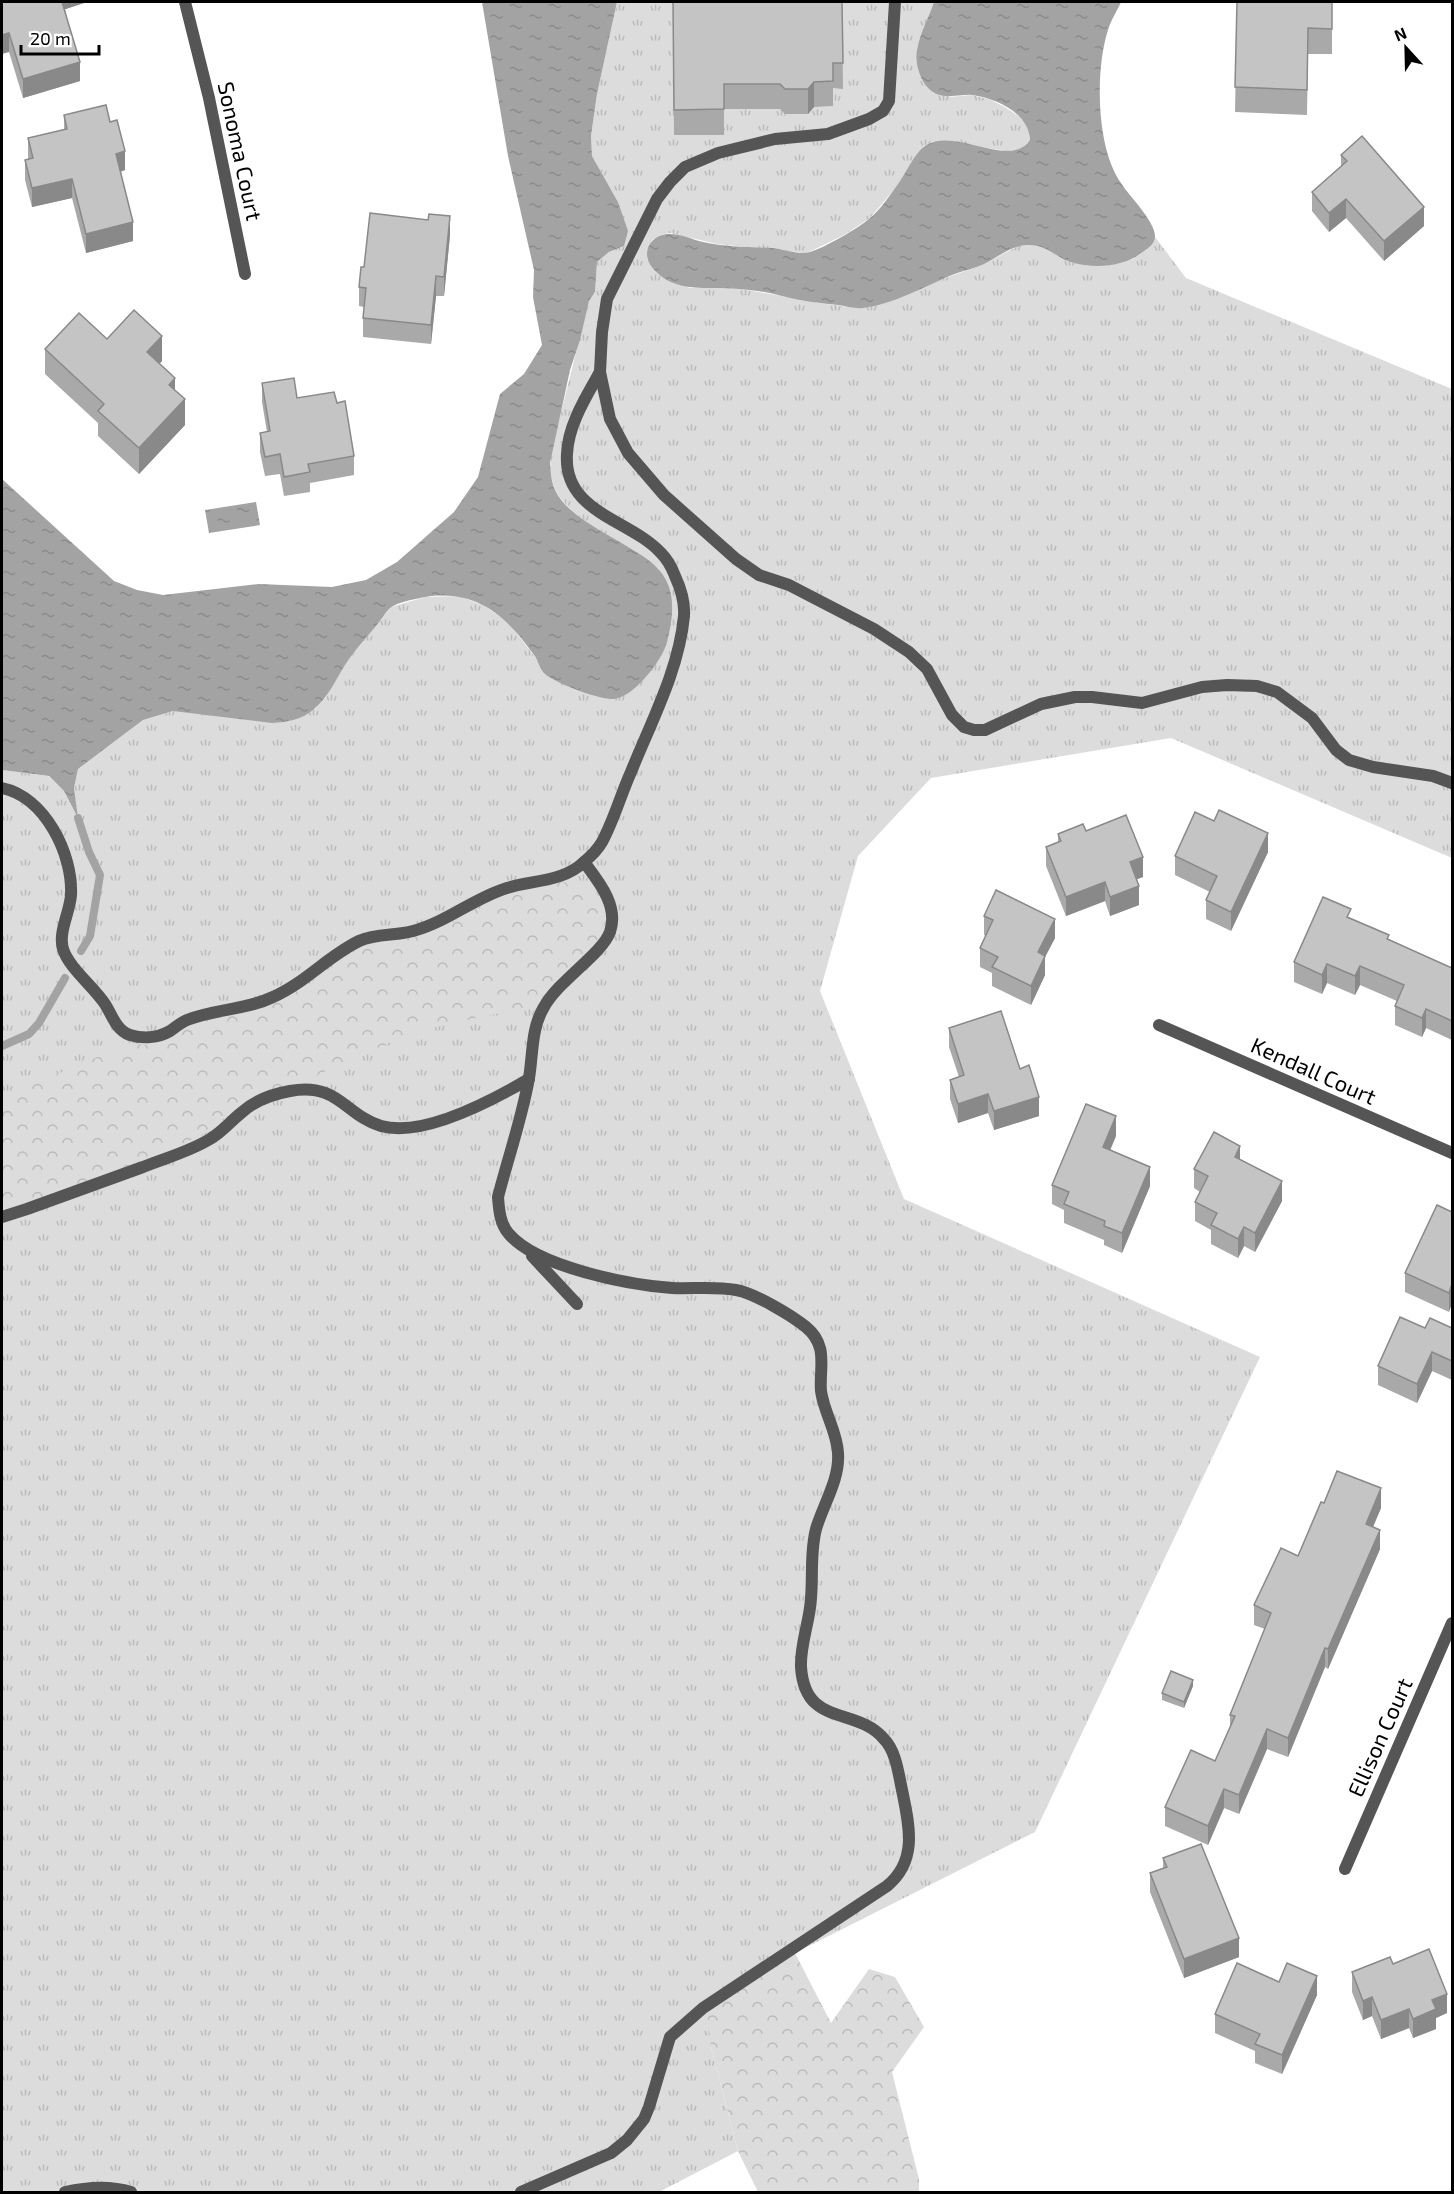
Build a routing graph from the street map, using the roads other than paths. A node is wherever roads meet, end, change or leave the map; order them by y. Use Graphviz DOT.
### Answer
graph roads {
  1 [pos="185,2"];
  2 [pos="895,2"];
  3 [pos="245,274"];
  4 [pos="600,372"];
  5 [pos="1452,783"];
  6 [pos="2,788"];
  7 [pos="584,862"];
  8 [pos="1159,1025"];
  9 [pos="529,1079"];
  10 [pos="1452,1154"];
  11 [pos="2,1217"];
  12 [pos="522,1247"];
  13 [pos="577,1304"];
  14 [pos="1452,1623"];
  15 [pos="1345,1869"];
  16 [pos="65,2193"];
  17 [pos="131,2193"];
  18 [pos="521,2193"];
  1 -- 3 [label="street, Sonoma Court"];
  2 -- 4 [label="street"];
  4 -- 5 [label="street"];
  4 -- 7 [label="street"];
  6 -- 7 [label="street"];
  7 -- 9 [label="street"];
  8 -- 10 [label="street, Kendall Court"];
  9 -- 11 [label="street"];
  9 -- 12 [label="street"];
  12 -- 13 [label="street"];
  12 -- 18 [label="street"];
  14 -- 15 [label="street, Ellison Court"];
  16 -- 17 [label="street"];
}
